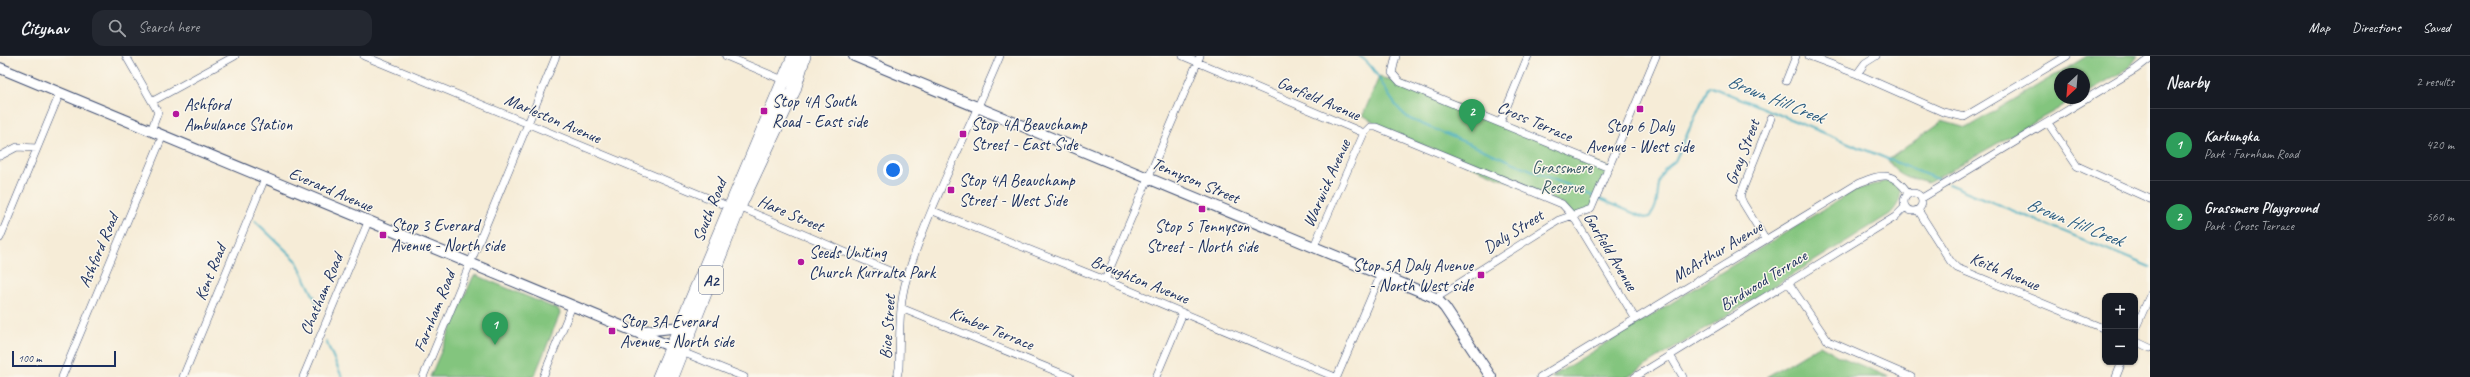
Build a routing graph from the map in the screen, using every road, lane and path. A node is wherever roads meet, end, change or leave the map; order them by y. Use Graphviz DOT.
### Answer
graph roads {
  1 [pos="126,56"];
  2 [pos="235,56"];
  3 [pos="364,56"];
  4 [pos="556,56"];
  5 [pos="726,56"];
  6 [pos="794,56"];
  7 [pos="804,56"];
  8 [pos="811,56"];
  9 [pos="854,56"];
  10 [pos="1000,56"];
  11 [pos="1183,56"];
  12 [pos="1396,56"];
  13 [pos="1528,56"];
  14 [pos="1656,56"];
  15 [pos="1796,56"];
  16 [pos="1809,56"];
  17 [pos="1876,56"];
  18 [pos="2067,56"];
  19 [pos="2150,58"];
  20 [pos="1199,59"];
  21 [pos="0,68"];
  22 [pos="1857,74"];
  23 [pos="783,80"];
  24 [pos="1786,81"];
  25 [pos="794,90"];
  26 [pos="60,93"];
  27 [pos="153,101"];
  28 [pos="979,108"];
  29 [pos="1771,118"];
  30 [pos="528,123"];
  31 [pos="1500,123"];
  32 [pos="2048,123"];
  33 [pos="151,131"];
  34 [pos="1364,133"];
  35 [pos="163,135"];
  36 [pos="37,148"];
  37 [pos="0,156"];
  38 [pos="1609,168"];
  39 [pos="265,178"];
  40 [pos="1150,178"];
  41 [pos="1909,194"];
  42 [pos="1922,198"];
  43 [pos="2150,199"];
  44 [pos="735,207"];
  45 [pos="1905,207"];
  46 [pos="1918,210"];
  47 [pos="933,211"];
  48 [pos="1573,216"];
  49 [pos="368,222"];
  50 [pos="0,238"];
  51 [pos="1765,239"];
  52 [pos="1314,246"];
  53 [pos="470,263"];
  54 [pos="1381,274"];
  55 [pos="906,278"];
  56 [pos="1105,280"];
  57 [pos="1788,282"];
  58 [pos="2150,295"];
  59 [pos="1436,298"];
  60 [pos="572,306"];
  61 [pos="901,308"];
  62 [pos="1183,313"];
  63 [pos="1635,318"];
  64 [pos="680,327"];
  65 [pos="2102,328"];
  66 [pos="2135,329"];
  67 [pos="634,332"];
  68 [pos="2138,342"];
  69 [pos="2150,348"];
  70 [pos="677,349"];
  71 [pos="1670,356"];
  72 [pos="2121,365"];
  73 [pos="62,377"];
  74 [pos="183,377"];
  75 [pos="303,377"];
  76 [pos="423,377"];
  77 [pos="543,377"];
  78 [pos="659,377"];
  79 [pos="672,377"];
  80 [pos="744,377"];
  81 [pos="897,377"];
  82 [pos="1070,377"];
  83 [pos="1156,377"];
  84 [pos="1336,377"];
  85 [pos="1491,377"];
  86 [pos="1540,377"];
  87 [pos="1635,377"];
  88 [pos="1684,377"];
  89 [pos="1911,377"];
  90 [pos="2116,377"];
  1 -- 27 [label="street"];
  2 -- 27 [label="street"];
  3 -- 30 [label="street, Marleston Avenue"];
  4 -- 30 [label="street, Farnham Road"];
  5 -- 23 [label="street"];
  6 -- 23 [label="highway, South Road / A2"];
  7 -- 25 [label="highway, South Road / A2"];
  8 -- 25 [label="highway"];
  9 -- 28 [label="street, Tennyson Street"];
  10 -- 28 [label="street, Bice Street"];
  11 -- 20 [label="street, Garfield Avenue"];
  12 -- 31 [label="street, Cross Terrace"];
  13 -- 31 [label="street"];
  14 -- 38 [label="street, Daly Street"];
  15 -- 24 [label="street"];
  16 -- 22 [label="street"];
  17 -- 22 [label="street"];
  18 -- 22 [label="street"];
  19 -- 32 [label="street"];
  20 -- 34 [label="street, Garfield Avenue"];
  20 -- 40 [label="street"];
  21 -- 26 [label="street, Everard Avenue"];
  23 -- 44 [label="highway, South Road / A2"];
  25 -- 44 [label="highway, South Road / A2"];
  26 -- 33 [label="street, Everard Avenue"];
  26 -- 36 [label="street"];
  27 -- 33 [label="street"];
  28 -- 40 [label="street, Tennyson Street"];
  28 -- 47 [label="street, Bice Street"];
  29 -- 51 [label="street, Gray Street"];
  30 -- 44 [label="street, Marleston Avenue"];
  30 -- 53 [label="street, Farnham Road"];
  31 -- 38 [label="street, Cross Terrace"];
  32 -- 42 [label="street"];
  32 -- 43 [label="street"];
  33 -- 35 [label="street, Everard Avenue"];
  34 -- 48 [label="street, Garfield Avenue"];
  34 -- 52 [label="street, Warwick Avenue"];
  35 -- 39 [label="street, Everard Avenue"];
  35 -- 73 [label="street, Ashford Road"];
  36 -- 37 [label="street"];
  36 -- 50 [label="street"];
  38 -- 48 [label="street, Daly Street"];
  39 -- 49 [label="street, Everard Avenue"];
  39 -- 74 [label="street, Kent Road"];
  40 -- 52 [label="street, Tennyson Street"];
  40 -- 56 [label="street"];
  41 -- 42 [label="street"];
  41 -- 45 [label="street"];
  41 -- 51 [label="street, McArthur Avenue"];
  42 -- 46 [label="street"];
  44 -- 55 [label="street, Hare Street"];
  44 -- 64 [label="highway, South Road / A2"];
  44 -- 70 [label="highway, South Road / A2"];
  45 -- 46 [label="street"];
  45 -- 57 [label="street, Birdwood Terrace"];
  46 -- 65 [label="street, Keith Avenue"];
  47 -- 55 [label="street, Bice Street"];
  47 -- 56 [label="street, Broughton Avenue"];
  48 -- 59 [label="street, Daly Street"];
  48 -- 63 [label="street, Garfield Avenue"];
  49 -- 53 [label="street, Everard Avenue"];
  49 -- 75 [label="street, Chatham Road"];
  51 -- 63 [label="street, McArthur Avenue"];
  52 -- 54 [label="street, Tennyson Street"];
  53 -- 60 [label="street, Everard Avenue"];
  53 -- 76 [label="street, Farnham Road"];
  54 -- 59 [label="street, Tennyson Street"];
  54 -- 84 [label="street"];
  55 -- 61 [label="street, Bice Street"];
  56 -- 62 [label="street, Broughton Avenue"];
  57 -- 71 [label="street, Birdwood Terrace"];
  57 -- 89 [label="street"];
  58 -- 66 [label="street"];
  59 -- 85 [label="street, Tennyson Street"];
  60 -- 67 [label="street, Everard Avenue"];
  60 -- 77 [label="street"];
  61 -- 81 [label="street, Bice Street"];
  61 -- 82 [label="street, Kimber Terrace"];
  62 -- 83 [label="street"];
  62 -- 84 [label="street, Broughton Avenue"];
  63 -- 86 [label="street, McArthur Avenue"];
  64 -- 67 [label="street"];
  64 -- 70 [label="highway, South Road / A2"];
  67 -- 70 [label="street, Everard Avenue"];
  68 -- 69 [label="street"];
  70 -- 78 [label="highway, South Road / A2"];
  70 -- 79 [label="highway, South Road / A2"];
  70 -- 80 [label="street"];
  71 -- 87 [label="street, Birdwood Terrace"];
  71 -- 88 [label="street"];
  72 -- 90 [label="street"];
}
